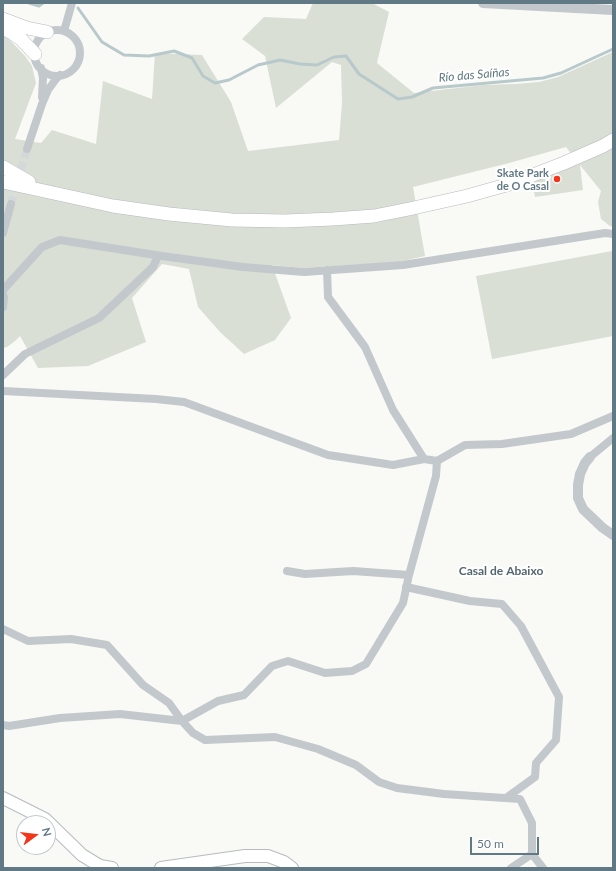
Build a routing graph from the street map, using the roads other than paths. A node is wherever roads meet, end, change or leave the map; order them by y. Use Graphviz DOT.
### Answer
graph roads {
  1 [pos="72,3"];
  2 [pos="482,3"];
  3 [pos="520,4"];
  4 [pos="613,10"];
  5 [pos="3,18"];
  6 [pos="3,28"];
  7 [pos="64,31"];
  8 [pos="47,32"];
  9 [pos="34,54"];
  10 [pos="40,68"];
  11 [pos="60,75"];
  12 [pos="42,104"];
  13 [pos="613,140"];
  14 [pos="27,150"];
  15 [pos="3,167"];
  16 [pos="3,173"];
  17 [pos="3,182"];
  18 [pos="29,182"];
  19 [pos="72,197"];
  20 [pos="11,204"];
  21 [pos="3,233"];
  22 [pos="613,234"];
  23 [pos="158,256"];
  24 [pos="327,270"];
  25 [pos="3,290"];
  26 [pos="3,294"];
  27 [pos="3,307"];
  28 [pos="3,375"];
  29 [pos="3,391"];
  30 [pos="613,416"];
  31 [pos="613,438"];
  32 [pos="590,457"];
  33 [pos="424,459"];
  34 [pos="437,461"];
  35 [pos="613,535"];
  36 [pos="287,571"];
  37 [pos="408,575"];
  38 [pos="406,587"];
  39 [pos="3,629"];
  40 [pos="182,721"];
  41 [pos="3,725"];
  42 [pos="3,798"];
  43 [pos="506,798"];
  44 [pos="532,854"];
  45 [pos="112,868"];
  46 [pos="162,868"];
  47 [pos="292,868"];
  48 [pos="511,868"];
  49 [pos="543,868"];
  1 -- 7 [label="street"];
  2 -- 3 [label="street"];
  3 -- 4 [label="street"];
  5 -- 8 [label="highway"];
  6 -- 9 [label="highway"];
  7 -- 8 [label="street"];
  7 -- 11 [label="street"];
  8 -- 9 [label="street"];
  9 -- 10 [label="street"];
  10 -- 11 [label="street"];
  10 -- 12 [label="street"];
  11 -- 12 [label="street"];
  12 -- 14 [label="street"];
  13 -- 19 [label="highway"];
  15 -- 18 [label="highway"];
  16 -- 18 [label="highway"];
  17 -- 19 [label="highway"];
  18 -- 19 [label="highway"];
  20 -- 21 [label="street"];
  22 -- 24 [label="street"];
  23 -- 24 [label="street"];
  23 -- 25 [label="street"];
  23 -- 28 [label="street"];
  24 -- 33 [label="street"];
  26 -- 27 [label="street"];
  29 -- 33 [label="street"];
  30 -- 34 [label="street"];
  31 -- 32 [label="street"];
  32 -- 35 [label="street"];
  33 -- 34 [label="street"];
  34 -- 37 [label="street"];
  36 -- 37 [label="street"];
  37 -- 38 [label="street"];
  38 -- 40 [label="street"];
  38 -- 43 [label="street"];
  39 -- 40 [label="street"];
  40 -- 41 [label="street"];
  40 -- 43 [label="street"];
  42 -- 45 [label="main road"];
  43 -- 44 [label="street"];
  44 -- 48 [label="street"];
  44 -- 49 [label="street"];
  46 -- 47 [label="main road"];
}
